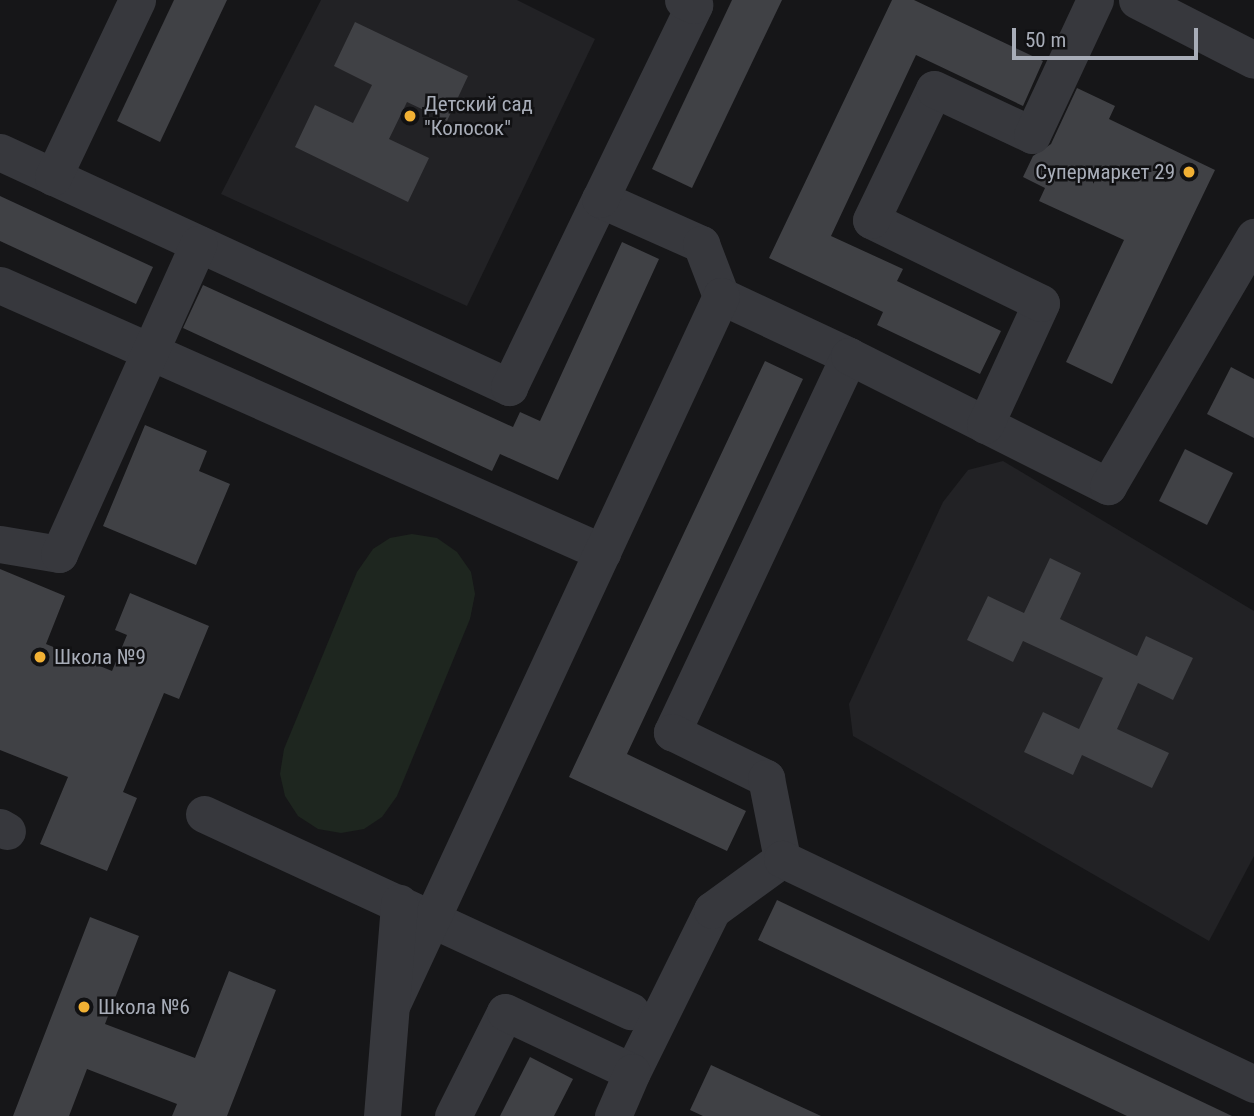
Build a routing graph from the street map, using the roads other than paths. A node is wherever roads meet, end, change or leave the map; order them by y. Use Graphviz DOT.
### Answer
graph roads {
  1 [pos="137,0"];
  2 [pos="683,0"];
  3 [pos="1094,0"];
  4 [pos="1137,0"];
  5 [pos="1254,60"];
  6 [pos="0,152"];
  7 [pos="53,177"];
  8 [pos="600,199"];
  9 [pos="1254,237"];
  10 [pos="198,244"];
  11 [pos="0,285"];
  12 [pos="721,296"];
  13 [pos="150,351"];
  14 [pos="849,356"];
  15 [pos="985,425"];
  16 [pos="0,544"];
  17 [pos="602,552"];
  18 [pos="204,814"];
  19 [pos="782,859"];
  20 [pos="399,904"];
  21 [pos="432,919"];
  22 [pos="670,994"];
  23 [pos="391,1006"];
  24 [pos="631,1011"];
  25 [pos="564,1040"];
  26 [pos="632,1072"];
  27 [pos="1254,1084"];
  28 [pos="382,1116"];
  29 [pos="453,1116"];
  30 [pos="613,1116"];
  1 -- 7 [label="street"];
  2 -- 8 [label="street"];
  3 -- 15 [label="street"];
  4 -- 5 [label="street"];
  6 -- 7 [label="street"];
  7 -- 10 [label="street"];
  8 -- 10 [label="street"];
  8 -- 12 [label="street"];
  9 -- 15 [label="street"];
  10 -- 13 [label="street"];
  11 -- 13 [label="street"];
  12 -- 14 [label="street"];
  12 -- 17 [label="street"];
  13 -- 16 [label="street"];
  13 -- 17 [label="street"];
  14 -- 15 [label="street"];
  14 -- 19 [label="street"];
  17 -- 21 [label="street"];
  18 -- 20 [label="street"];
  19 -- 22 [label="street"];
  19 -- 27 [label="street"];
  20 -- 21 [label="street"];
  20 -- 23 [label="street"];
  21 -- 23 [label="street"];
  21 -- 24 [label="street"];
  22 -- 24 [label="street"];
  22 -- 26 [label="street"];
  23 -- 28 [label="street"];
  24 -- 25 [label="street"];
  25 -- 26 [label="street"];
  25 -- 29 [label="street"];
  26 -- 30 [label="street"];
}
